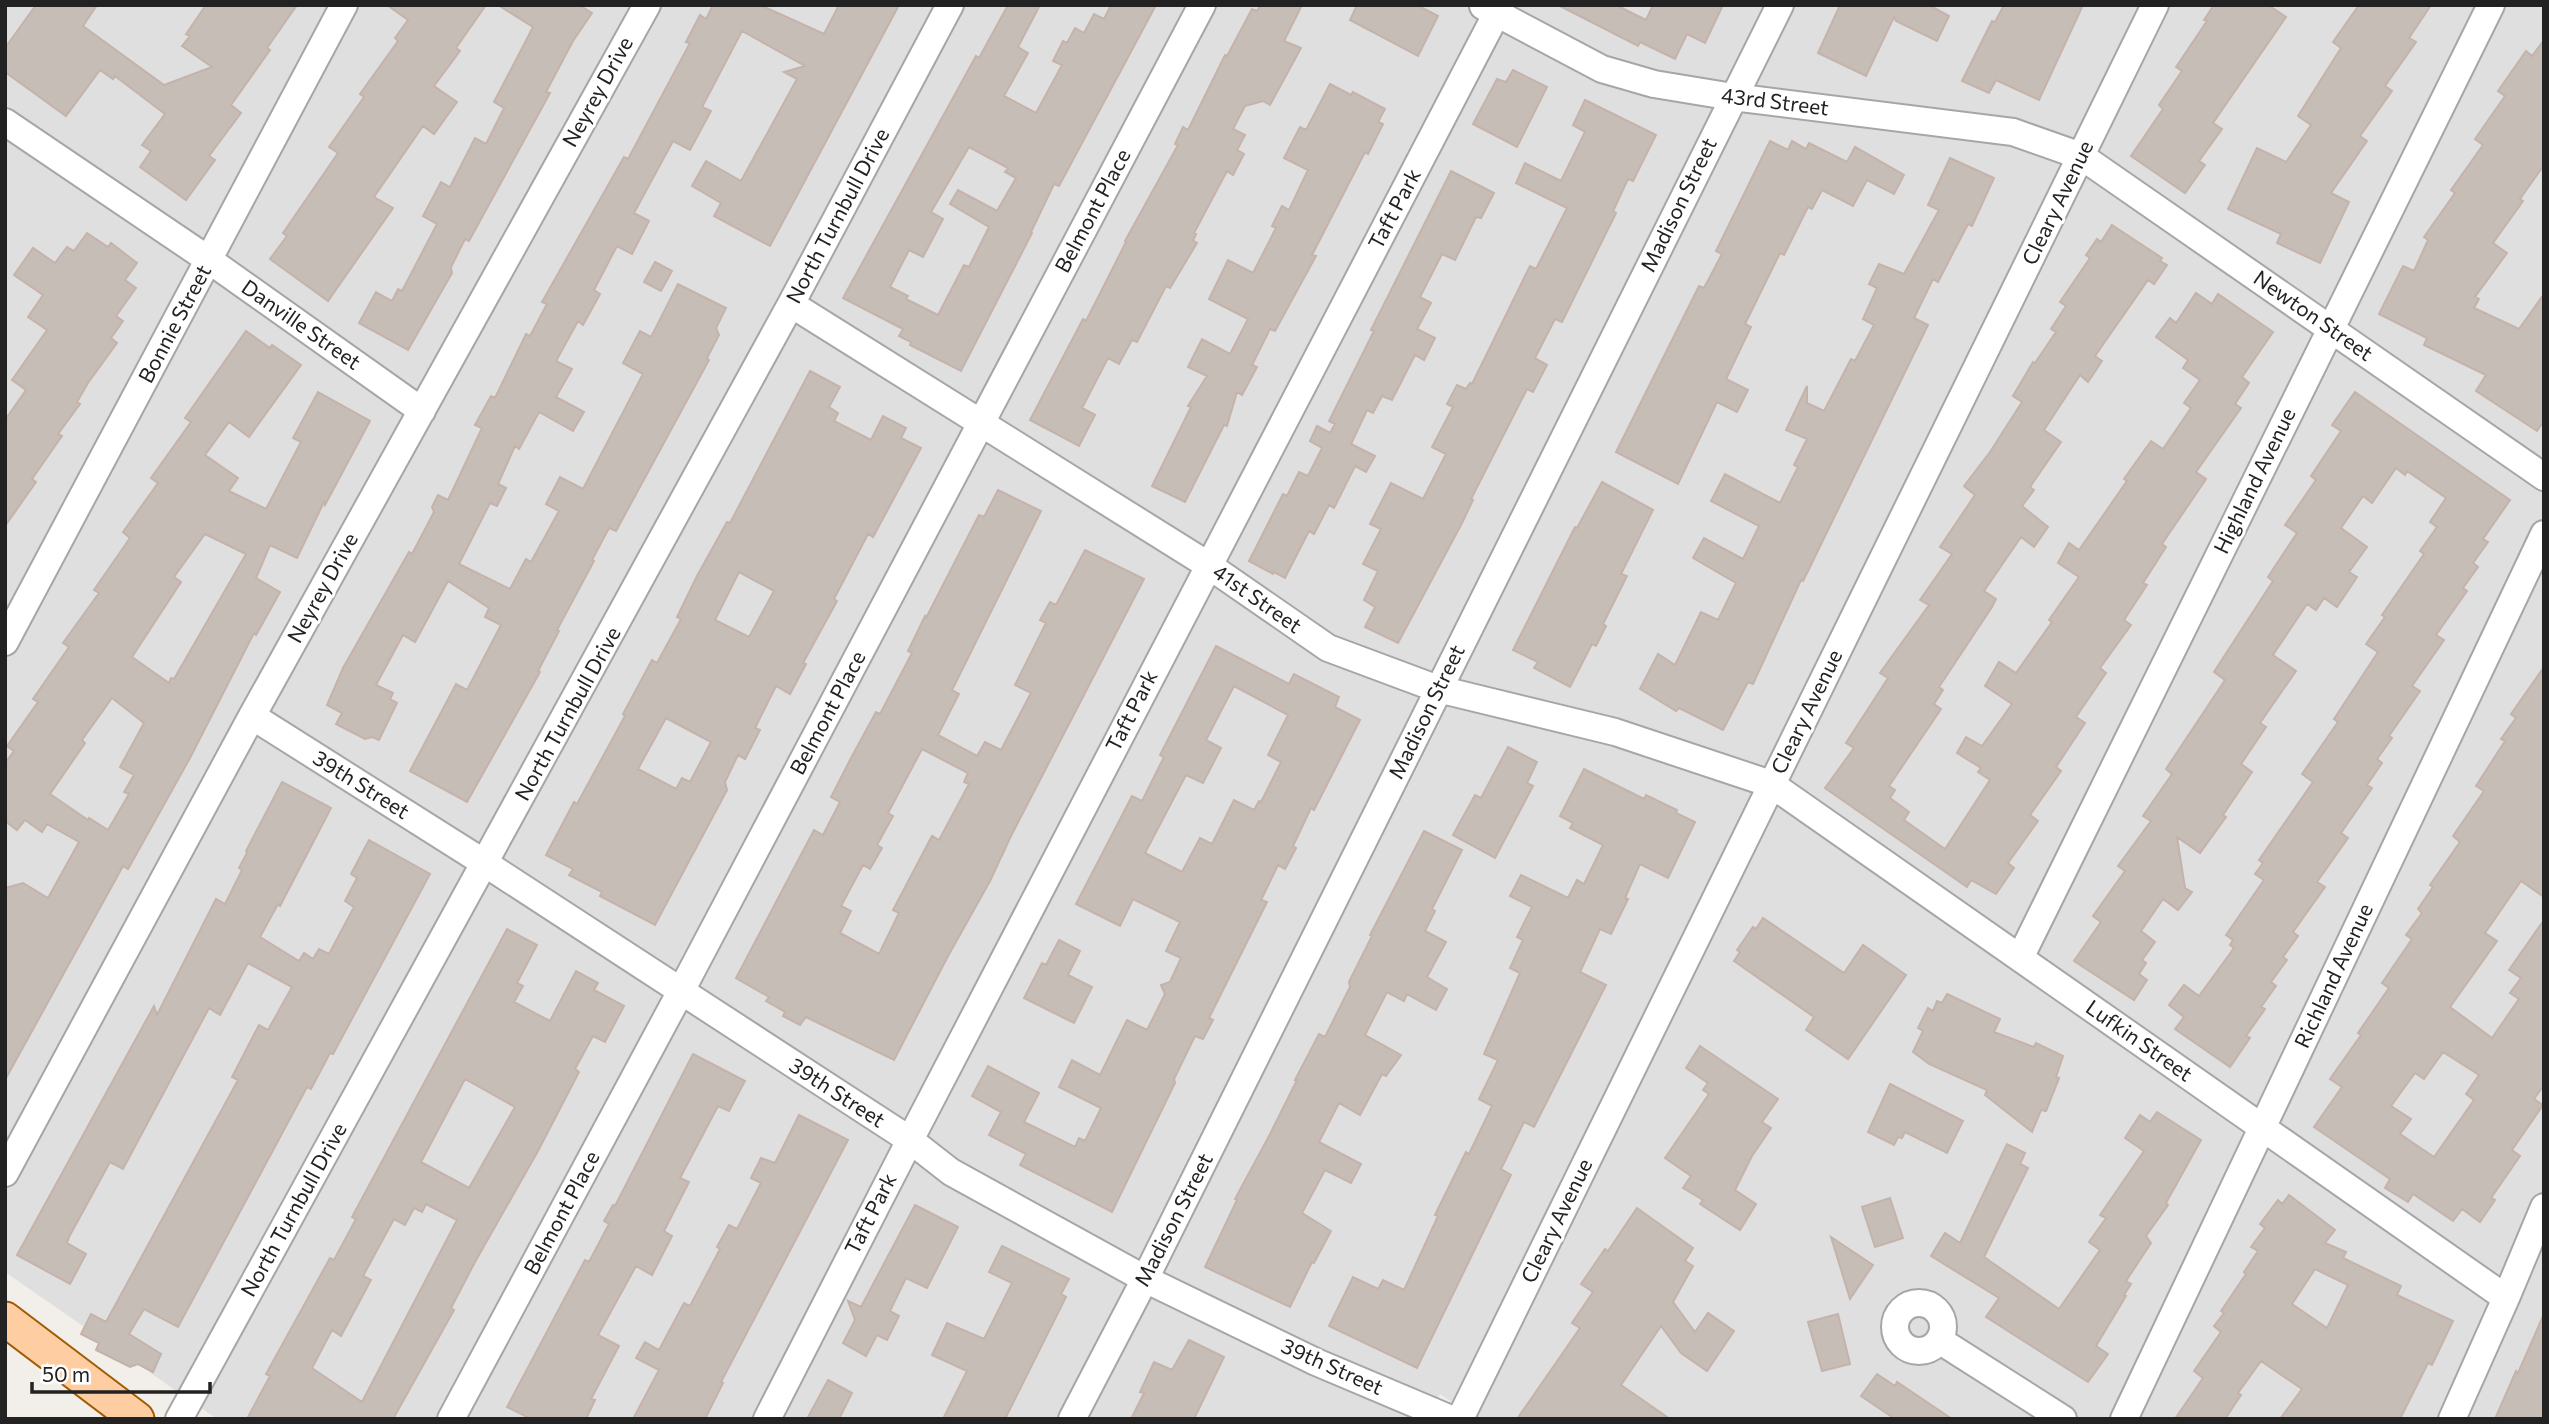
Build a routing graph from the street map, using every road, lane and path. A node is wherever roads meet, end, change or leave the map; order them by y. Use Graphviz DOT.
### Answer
graph roads {
  1 [pos="344,5"];
  2 [pos="646,5"];
  3 [pos="950,5"];
  4 [pos="1202,5"];
  5 [pos="1780,5"];
  6 [pos="2155,5"];
  7 [pos="2491,5"];
  8 [pos="1493,8"];
  9 [pos="1732,97"];
  10 [pos="5,122"];
  11 [pos="2081,156"];
  12 [pos="209,260"];
  13 [pos="791,304"];
  14 [pos="2331,328"];
  15 [pos="422,411"];
  16 [pos="981,422"];
  17 [pos="2544,477"];
  18 [pos="2544,534"];
  19 [pos="1208,565"];
  20 [pos="5,642"];
  21 [pos="1438,689"];
  22 [pos="252,716"];
  23 [pos="1771,784"];
  24 [pos="486,864"];
  25 [pos="2020,958"];
  26 [pos="681,991"];
  27 [pos="2262,1128"];
  28 [pos="909,1140"];
  29 [pos="5,1173"];
  30 [pos="2544,1207"];
  31 [pos="2538,1236"];
  32 [pos="1145,1279"];
  33 [pos="2506,1298"];
  34 [pos="5,1319"];
  35 [pos="1939,1340"];
  36 [pos="137,1419"];
  37 [pos="179,1419"];
  38 [pos="451,1419"];
  39 [pos="767,1419"];
  40 [pos="1072,1419"];
  41 [pos="1451,1419"];
  42 [pos="1460,1419"];
  43 [pos="2063,1419"];
  44 [pos="2124,1419"];
  45 [pos="2452,1419"];
  1 -- 12 [label="street, Bonnie Street"];
  2 -- 15 [label="street, Neyrey Drive"];
  3 -- 13 [label="street, North Turnbull Drive"];
  4 -- 16 [label="street, Belmont Place"];
  5 -- 9 [label="street, Madison Street"];
  6 -- 11 [label="street, Cleary Avenue"];
  7 -- 14 [label="street, Highland Avenue"];
  8 -- 9 [label="street, 43rd Street"];
  8 -- 19 [label="street, Taft Park"];
  9 -- 11 [label="street, 43rd Street"];
  9 -- 21 [label="street, Madison Street"];
  10 -- 12 [label="street, Danville Street"];
  11 -- 14 [label="street, Newton Street"];
  11 -- 23 [label="street, Cleary Avenue"];
  12 -- 15 [label="street, Danville Street"];
  12 -- 20 [label="street, Bonnie Street"];
  13 -- 16 [label="street, 41st Street"];
  13 -- 24 [label="street, North Turnbull Drive"];
  14 -- 17 [label="street, Newton Street"];
  14 -- 25 [label="street, Highland Avenue"];
  15 -- 22 [label="street, Neyrey Drive"];
  16 -- 19 [label="street, 41st Street"];
  16 -- 26 [label="street, Belmont Place"];
  18 -- 27 [label="street, Richland Avenue"];
  19 -- 21 [label="street, 41st Street"];
  19 -- 28 [label="street, Taft Park"];
  21 -- 23 [label="street, 41st Street"];
  21 -- 32 [label="street, Madison Street"];
  22 -- 24 [label="street, 39th Street"];
  22 -- 29 [label="street, Neyrey Drive"];
  23 -- 25 [label="street, Lufkin Street"];
  23 -- 42 [label="street, Cleary Avenue"];
  24 -- 26 [label="street, 39th Street"];
  24 -- 37 [label="street, North Turnbull Drive"];
  25 -- 27 [label="street, Lufkin Street"];
  26 -- 28 [label="street, 39th Street"];
  26 -- 38 [label="street, Belmont Place"];
  27 -- 33 [label="street, Lufkin Street"];
  27 -- 44 [label="street, Richland Avenue"];
  28 -- 32 [label="street, 39th Street"];
  28 -- 39 [label="street, Taft Park"];
  30 -- 31 [label="street"];
  31 -- 33 [label="street"];
  32 -- 40 [label="street, Madison Street"];
  32 -- 41 [label="street, 39th Street"];
  33 -- 45 [label="street"];
  34 -- 36 [label="main road"];
  35 -- 43 [label="street"];
}
